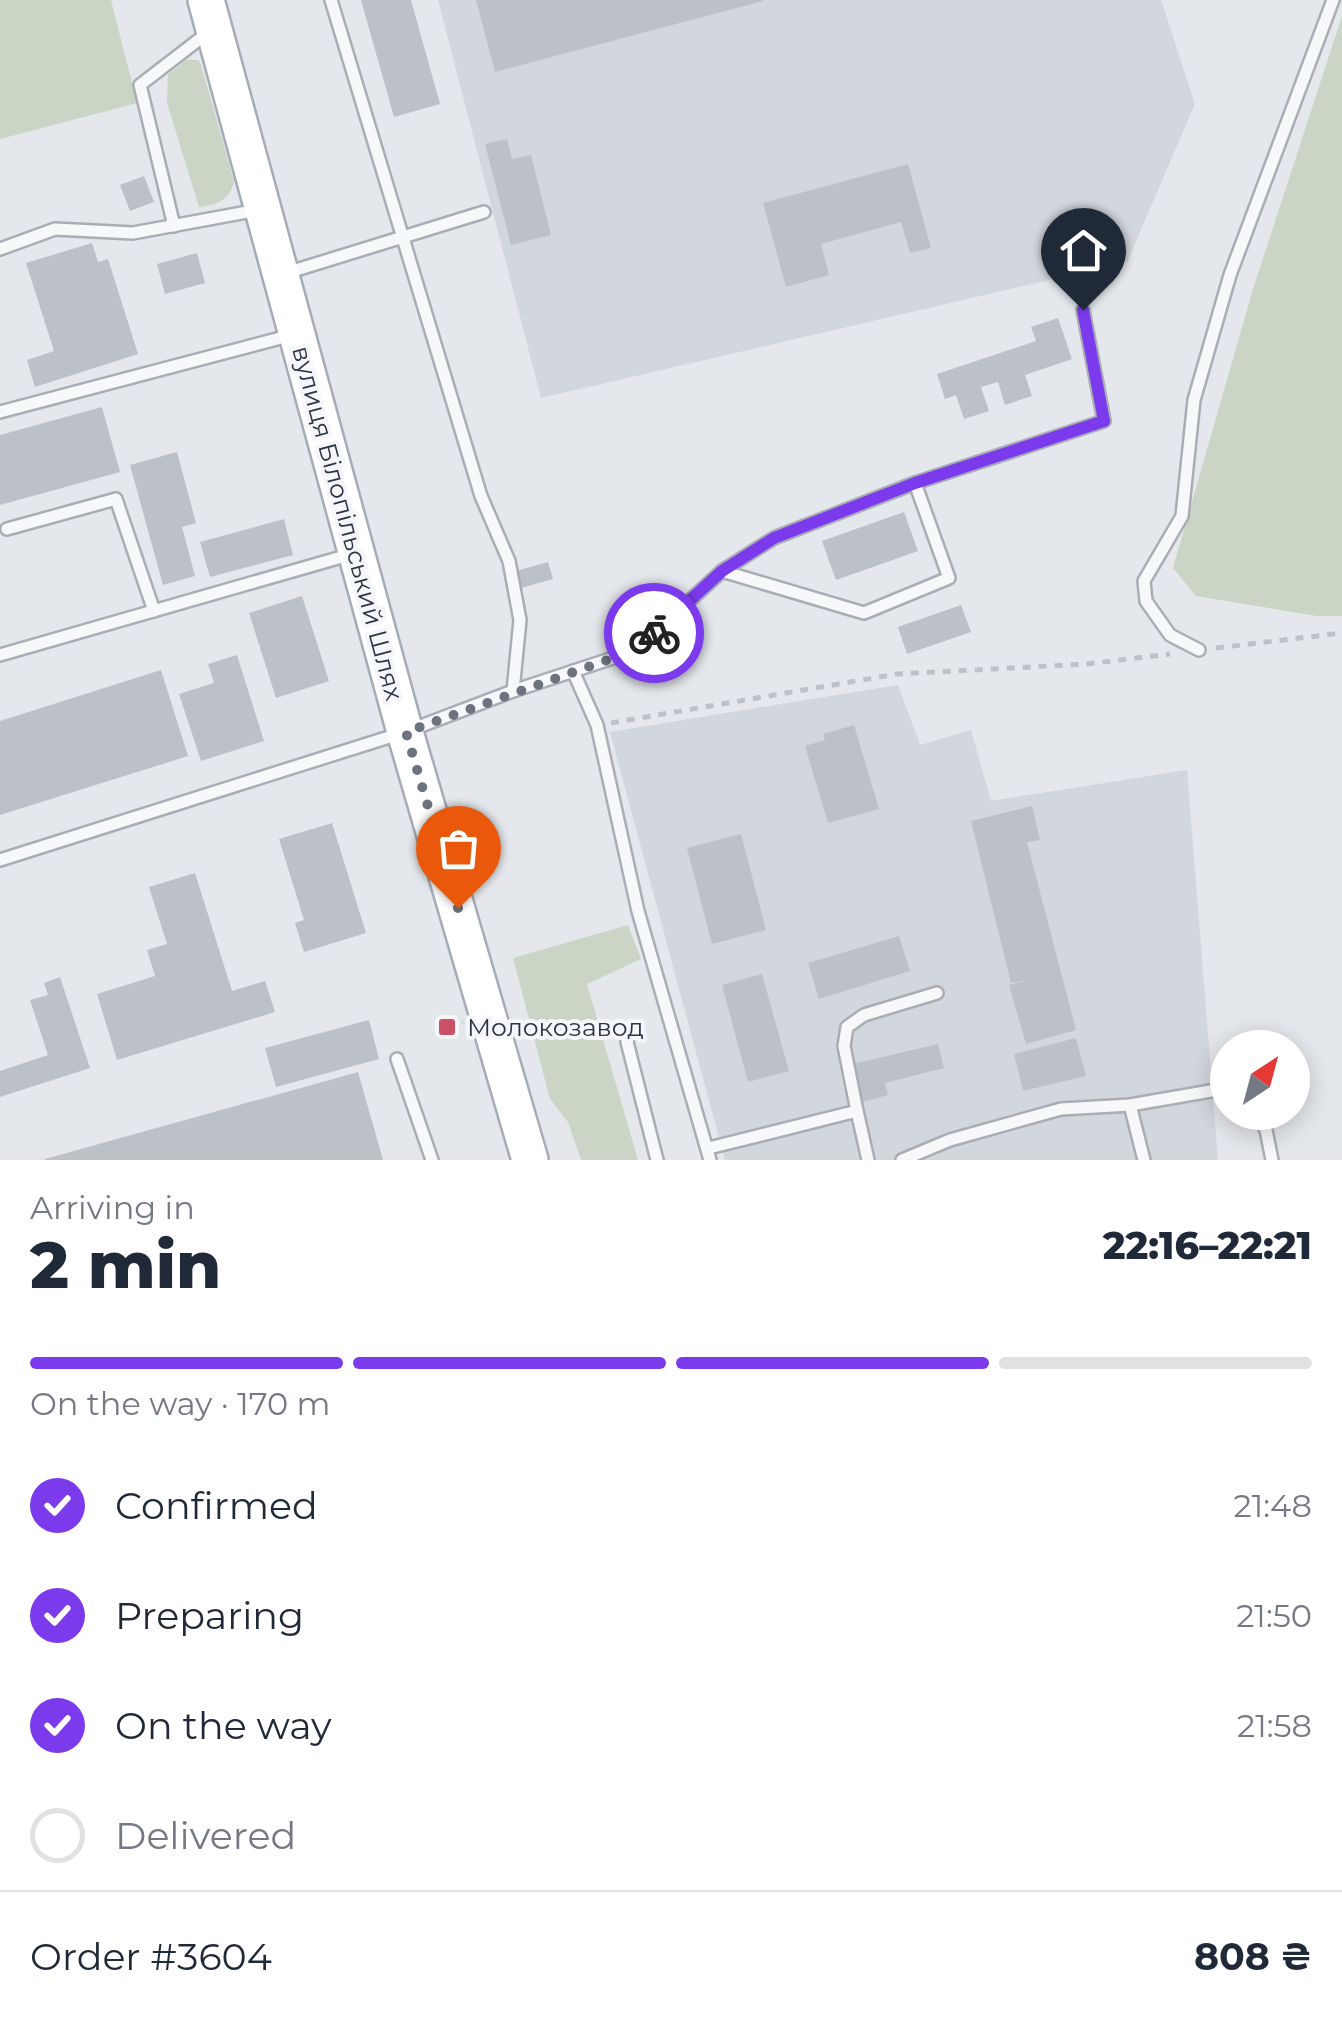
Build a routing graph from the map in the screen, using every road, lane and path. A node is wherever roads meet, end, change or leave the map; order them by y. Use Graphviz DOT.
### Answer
graph roads {
  1 [pos="331,0"];
  2 [pos="1333,0"];
  3 [pos="210,14"];
  4 [pos="262,209"];
  5 [pos="484,212"];
  6 [pos="174,226"];
  7 [pos="405,238"];
  8 [pos="0,249"];
  9 [pos="280,275"];
  10 [pos="1083,310"];
  11 [pos="296,334"];
  12 [pos="0,412"];
  13 [pos="915,483"];
  14 [pos="6,529"];
  15 [pos="356,553"];
  16 [pos="722,571"];
  17 [pos="154,611"];
  18 [pos="1342,633"];
  19 [pos="1199,650"];
  20 [pos="0,655"];
  21 [pos="573,671"];
  22 [pos="513,692"];
  23 [pos="597,725"];
  24 [pos="406,732"];
  25 [pos="0,860"];
  26 [pos="937,994"];
  27 [pos="627,1042"];
  28 [pos="397,1059"];
  29 [pos="1210,1091"];
  30 [pos="1130,1105"];
  31 [pos="857,1111"];
  32 [pos="1266,1130"];
  33 [pos="709,1154"];
  34 [pos="432,1160"];
  35 [pos="530,1160"];
  36 [pos="657,1160"];
  37 [pos="868,1160"];
  38 [pos="902,1160"];
  39 [pos="1144,1160"];
  40 [pos="1272,1160"];
  1 -- 7 [label="lane"];
  2 -- 19 [label="lane"];
  3 -- 4 [label="main road, вулиця Білопільський Шлях"];
  3 -- 6 [label="lane"];
  4 -- 6 [label="lane"];
  4 -- 9 [label="main road, вулиця Білопільський Шлях"];
  5 -- 7 [label="lane"];
  6 -- 8 [label="lane"];
  7 -- 9 [label="lane"];
  7 -- 22 [label="lane"];
  9 -- 11 [label="main road, вулиця Білопільський Шлях"];
  10 -- 13 [label="lane"];
  11 -- 12 [label="lane"];
  11 -- 15 [label="main road, вулиця Білопільський Шлях"];
  13 -- 16 [label="lane"];
  13 -- 16 [label="lane"];
  14 -- 17 [label="lane"];
  15 -- 17 [label="lane"];
  15 -- 24 [label="main road, вулиця Білопільський Шлях"];
  16 -- 21 [label="lane"];
  17 -- 20 [label="lane"];
  18 -- 19 [label="path"];
  19 -- 23 [label="path"];
  21 -- 22 [label="lane"];
  21 -- 23 [label="lane"];
  22 -- 24 [label="lane"];
  23 -- 33 [label="lane"];
  24 -- 25 [label="lane"];
  24 -- 35 [label="main road, вулиця Білопільський Шлях"];
  26 -- 31 [label="lane"];
  27 -- 36 [label="lane"];
  28 -- 34 [label="lane"];
  29 -- 30 [label="lane"];
  30 -- 38 [label="lane"];
  30 -- 39 [label="lane"];
  31 -- 33 [label="lane"];
  31 -- 37 [label="lane"];
  32 -- 40 [label="lane"];
}
